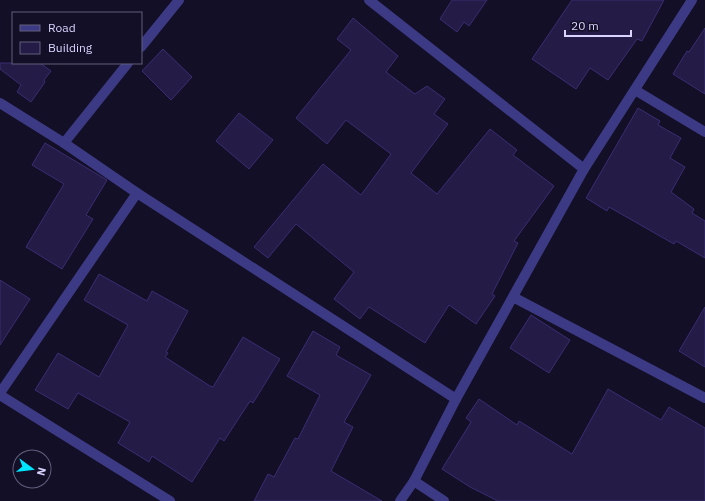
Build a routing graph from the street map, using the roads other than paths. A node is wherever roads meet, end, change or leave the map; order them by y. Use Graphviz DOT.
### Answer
graph roads {
  1 [pos="179,0"];
  2 [pos="369,0"];
  3 [pos="692,0"];
  4 [pos="142,46"];
  5 [pos="127,64"];
  6 [pos="635,90"];
  7 [pos="0,103"];
  8 [pos="705,132"];
  9 [pos="64,142"];
  10 [pos="584,169"];
  11 [pos="137,193"];
  12 [pos="513,296"];
  13 [pos="0,394"];
  14 [pos="705,398"];
  15 [pos="456,399"];
  16 [pos="414,481"];
  17 [pos="170,501"];
  18 [pos="400,501"];
  19 [pos="444,501"];
  1 -- 4 [label="street"];
  2 -- 10 [label="street"];
  3 -- 6 [label="street"];
  5 -- 9 [label="street"];
  6 -- 8 [label="street"];
  6 -- 10 [label="street"];
  7 -- 9 [label="street"];
  9 -- 11 [label="street"];
  10 -- 12 [label="street"];
  11 -- 13 [label="street"];
  11 -- 15 [label="street"];
  12 -- 14 [label="street"];
  12 -- 15 [label="street"];
  13 -- 17 [label="street"];
  15 -- 16 [label="street"];
  16 -- 18 [label="street"];
  16 -- 19 [label="street"];
}
